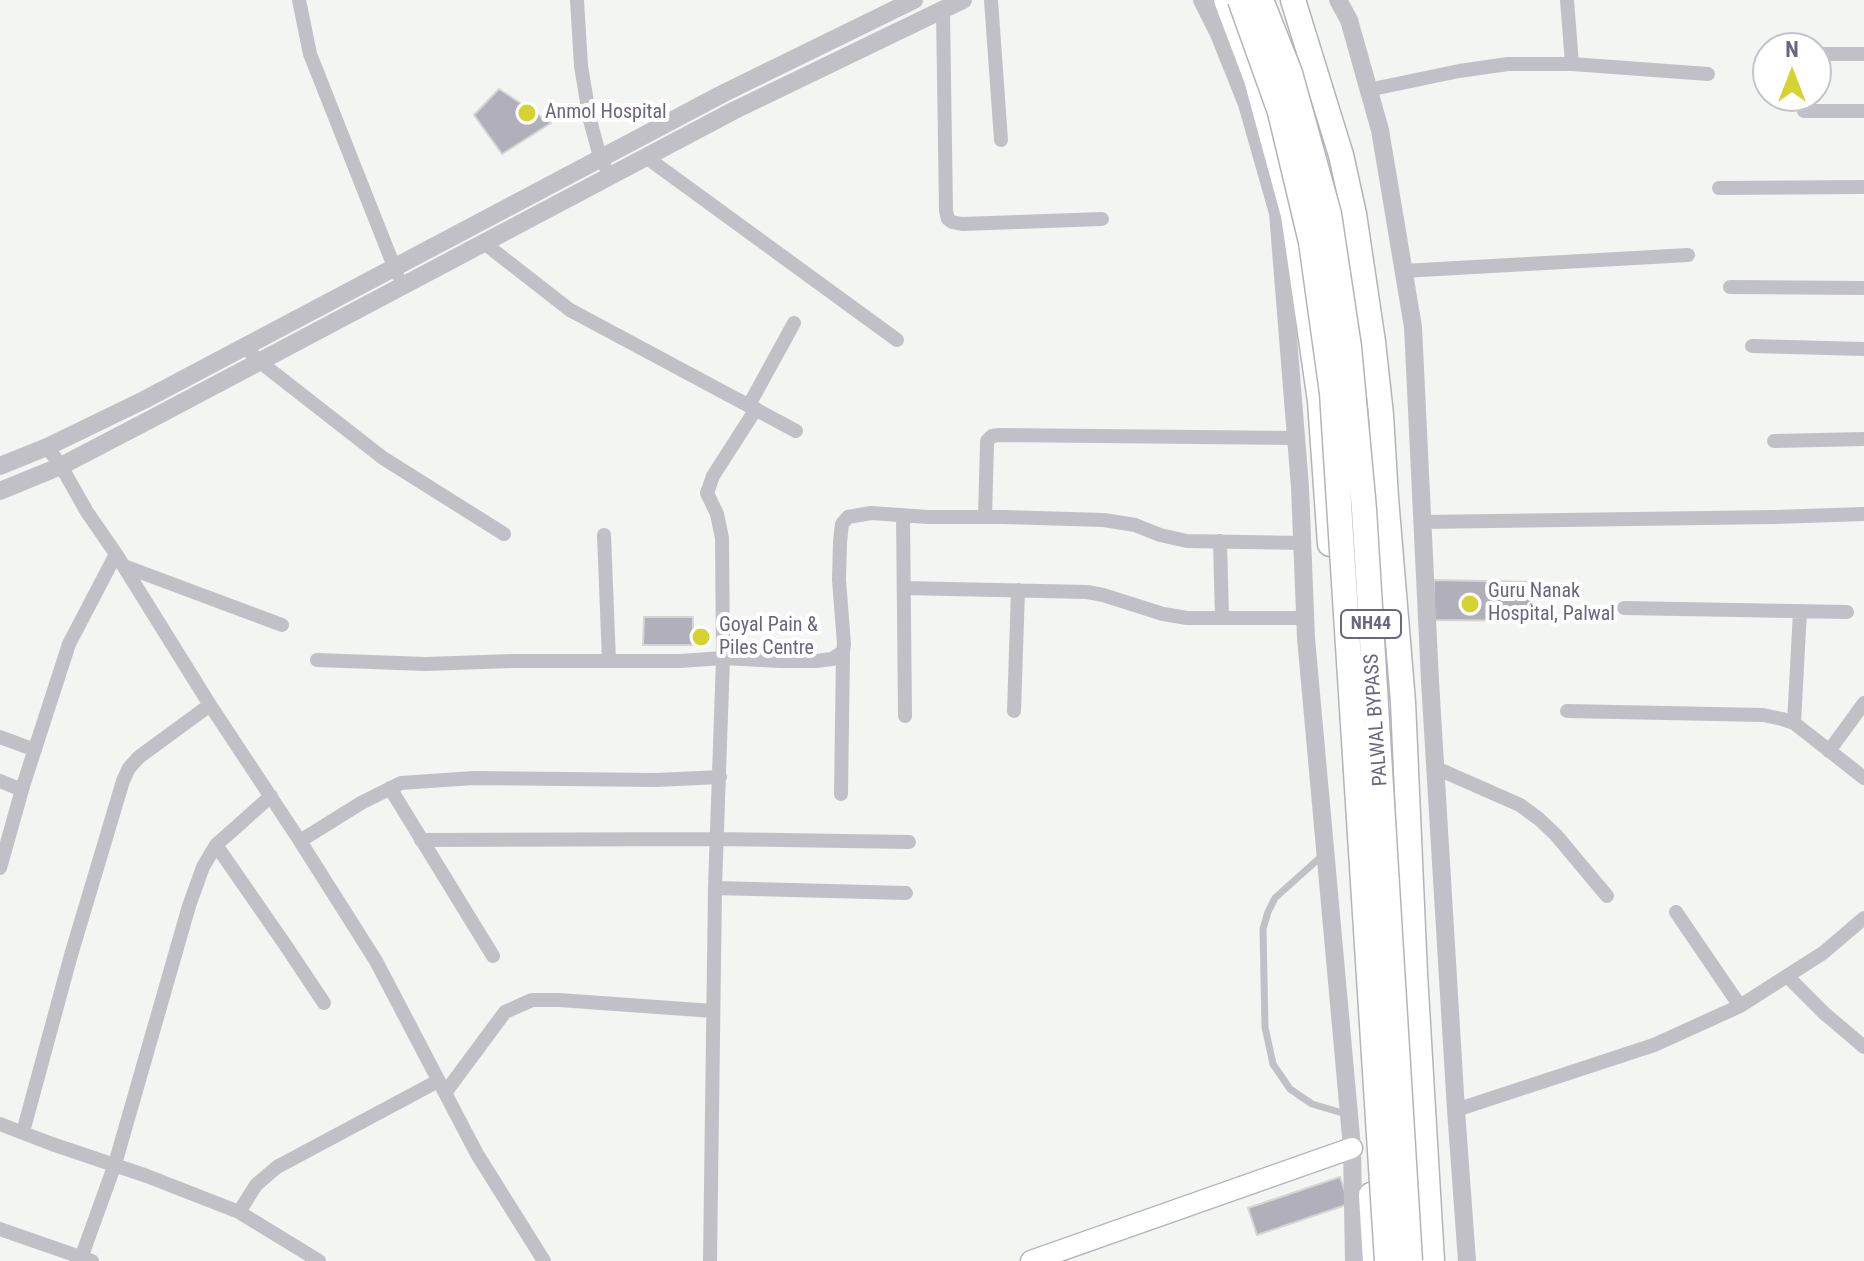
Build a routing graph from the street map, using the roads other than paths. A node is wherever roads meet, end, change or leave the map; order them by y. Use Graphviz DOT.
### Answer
graph roads {
  1 [pos="299,0"];
  2 [pos="577,0"];
  3 [pos="914,0"];
  4 [pos="963,0"];
  5 [pos="991,0"];
  6 [pos="1202,0"];
  7 [pos="1226,0"];
  8 [pos="1240,0"];
  9 [pos="1261,0"];
  10 [pos="1293,0"];
  11 [pos="1338,0"];
  12 [pos="1567,0"];
  13 [pos="943,10"];
  14 [pos="1832,54"];
  15 [pos="1864,54"];
  16 [pos="1572,64"];
  17 [pos="1708,74"];
  18 [pos="1368,90"];
  19 [pos="1832,111"];
  20 [pos="1864,111"];
  21 [pos="1001,140"];
  22 [pos="600,157"];
  23 [pos="646,157"];
  24 [pos="610,176"];
  25 [pos="1864,187"];
  26 [pos="1719,188"];
  27 [pos="1102,219"];
  28 [pos="484,243"];
  29 [pos="1688,255"];
  30 [pos="393,266"];
  31 [pos="1403,271"];
  32 [pos="403,285"];
  33 [pos="1730,287"];
  34 [pos="1864,288"];
  35 [pos="794,323"];
  36 [pos="897,340"];
  37 [pos="244,346"];
  38 [pos="1752,346"];
  39 [pos="1864,349"];
  40 [pos="260,362"];
  41 [pos="753,407"];
  42 [pos="796,431"];
  43 [pos="1296,438"];
  44 [pos="1864,439"];
  45 [pos="1774,441"];
  46 [pos="47,447"];
  47 [pos="0,466"];
  48 [pos="61,466"];
  49 [pos="0,491"];
  50 [pos="1864,514"];
  51 [pos="903,515"];
  52 [pos="985,517"];
  53 [pos="1423,522"];
  54 [pos="504,534"];
  55 [pos="604,535"];
  56 [pos="1220,541"];
  57 [pos="1302,543"];
  58 [pos="120,560"];
  59 [pos="904,588"];
  60 [pos="1018,590"];
  61 [pos="1624,608"];
  62 [pos="1800,611"];
  63 [pos="1847,612"];
  64 [pos="1222,618"];
  65 [pos="1305,618"];
  66 [pos="282,625"];
  67 [pos="843,652"];
  68 [pos="723,658"];
  69 [pos="317,660"];
  70 [pos="609,661"];
  71 [pos="1864,703"];
  72 [pos="210,705"];
  73 [pos="1014,711"];
  74 [pos="1567,711"];
  75 [pos="905,716"];
  76 [pos="1794,723"];
  77 [pos="0,737"];
  78 [pos="35,750"];
  79 [pos="1829,751"];
  80 [pos="1436,768"];
  81 [pos="720,777"];
  82 [pos="1864,778"];
  83 [pos="0,781"];
  84 [pos="390,788"];
  85 [pos="22,790"];
  86 [pos="841,794"];
  87 [pos="271,796"];
  88 [pos="718,839"];
  89 [pos="421,840"];
  90 [pos="300,841"];
  91 [pos="909,842"];
  92 [pos="216,845"];
  93 [pos="1325,854"];
  94 [pos="1,857"];
  95 [pos="715,888"];
  96 [pos="906,893"];
  97 [pos="1607,896"];
  98 [pos="1676,912"];
  99 [pos="1864,918"];
  100 [pos="493,956"];
  101 [pos="1787,976"];
  102 [pos="324,1003"];
  103 [pos="1740,1006"];
  104 [pos="713,1011"];
  105 [pos="1864,1047"];
  106 [pos="442,1087"];
  107 [pos="1456,1110"];
  108 [pos="1348,1114"];
  109 [pos="1424,1122"];
  110 [pos="0,1124"];
  111 [pos="23,1132"];
  112 [pos="1366,1143"];
  113 [pos="115,1164"];
  114 [pos="239,1212"];
  115 [pos="0,1229"];
  116 [pos="84,1260"];
  117 [pos="319,1261"];
  118 [pos="544,1261"];
  119 [pos="710,1261"];
  120 [pos="1031,1261"];
  121 [pos="1354,1261"];
  122 [pos="1375,1261"];
  123 [pos="1387,1261"];
  124 [pos="1410,1261"];
  125 [pos="1432,1261"];
  126 [pos="1467,1261"];
  1 -- 30 [label="street"];
  2 -- 22 [label="street"];
  3 -- 22 [label="street"];
  4 -- 13 [label="street"];
  5 -- 21 [label="street"];
  6 -- 43 [label="street"];
  7 -- 112 [label="highway"];
  8 -- 112 [label="highway, PALWAL BYPASS / NH44, bridge"];
  9 -- 124 [label="highway, PALWAL BYPASS / NH44, bridge"];
  10 -- 109 [label="highway"];
  11 -- 18 [label="street"];
  12 -- 16 [label="street"];
  13 -- 23 [label="street"];
  13 -- 27 [label="street"];
  14 -- 15 [label="street"];
  16 -- 17 [label="street"];
  16 -- 18 [label="street"];
  18 -- 31 [label="street"];
  19 -- 20 [label="street"];
  22 -- 24 [label="street"];
  22 -- 30 [label="street"];
  23 -- 24 [label="street"];
  23 -- 36 [label="street"];
  24 -- 28 [label="street"];
  25 -- 26 [label="street"];
  28 -- 32 [label="street"];
  28 -- 41 [label="street"];
  29 -- 31 [label="street"];
  30 -- 32 [label="street"];
  30 -- 37 [label="street"];
  31 -- 53 [label="street"];
  32 -- 40 [label="street"];
  33 -- 34 [label="street"];
  35 -- 41 [label="street"];
  37 -- 40 [label="street"];
  37 -- 46 [label="street"];
  38 -- 39 [label="street"];
  40 -- 48 [label="street"];
  40 -- 54 [label="street"];
  41 -- 42 [label="street"];
  41 -- 68 [label="street"];
  43 -- 52 [label="street"];
  43 -- 57 [label="street"];
  44 -- 45 [label="street"];
  46 -- 47 [label="street"];
  46 -- 48 [label="street"];
  48 -- 49 [label="street"];
  48 -- 58 [label="street"];
  50 -- 53 [label="street"];
  51 -- 52 [label="street"];
  51 -- 59 [label="street"];
  51 -- 67 [label="street"];
  52 -- 56 [label="street"];
  53 -- 80 [label="street"];
  55 -- 70 [label="street"];
  56 -- 57 [label="street"];
  56 -- 64 [label="street"];
  57 -- 65 [label="street"];
  58 -- 66 [label="street"];
  58 -- 72 [label="street"];
  58 -- 78 [label="street"];
  59 -- 60 [label="street"];
  59 -- 75 [label="street"];
  60 -- 64 [label="street"];
  60 -- 73 [label="street"];
  61 -- 62 [label="street"];
  62 -- 63 [label="street"];
  62 -- 76 [label="street"];
  64 -- 65 [label="street"];
  65 -- 93 [label="street"];
  67 -- 68 [label="street"];
  67 -- 86 [label="street"];
  68 -- 70 [label="street"];
  68 -- 81 [label="street"];
  69 -- 70 [label="street"];
  71 -- 79 [label="street"];
  72 -- 87 [label="street"];
  72 -- 111 [label="street"];
  74 -- 76 [label="street"];
  76 -- 79 [label="street"];
  77 -- 78 [label="street"];
  78 -- 85 [label="street"];
  79 -- 82 [label="street"];
  80 -- 97 [label="street"];
  80 -- 107 [label="street"];
  81 -- 84 [label="street"];
  81 -- 88 [label="street"];
  83 -- 85 [label="street"];
  84 -- 89 [label="street"];
  84 -- 90 [label="street"];
  85 -- 94 [label="street"];
  87 -- 90 [label="street"];
  87 -- 92 [label="street"];
  88 -- 89 [label="street"];
  88 -- 91 [label="street"];
  88 -- 95 [label="street"];
  89 -- 100 [label="street"];
  90 -- 106 [label="street"];
  92 -- 102 [label="street"];
  92 -- 113 [label="street"];
  93 -- 108 [label="street"];
  93 -- 108 [label="lane"];
  95 -- 96 [label="street"];
  95 -- 104 [label="street"];
  98 -- 103 [label="street"];
  99 -- 101 [label="street"];
  101 -- 103 [label="street"];
  101 -- 105 [label="street"];
  103 -- 107 [label="street"];
  104 -- 106 [label="street"];
  104 -- 119 [label="street"];
  106 -- 114 [label="street"];
  106 -- 118 [label="street"];
  107 -- 109 [label="street"];
  107 -- 126 [label="street"];
  108 -- 112 [label="street"];
  109 -- 112 [label="street"];
  109 -- 125 [label="highway"];
  110 -- 111 [label="street"];
  111 -- 113 [label="street"];
  112 -- 120 [label="main road"];
  112 -- 121 [label="street"];
  112 -- 122 [label="highway"];
  112 -- 123 [label="highway, PALWAL BYPASS / NH44, bridge"];
  113 -- 114 [label="street"];
  113 -- 116 [label="street"];
  114 -- 117 [label="street"];
  115 -- 116 [label="street"];
}
